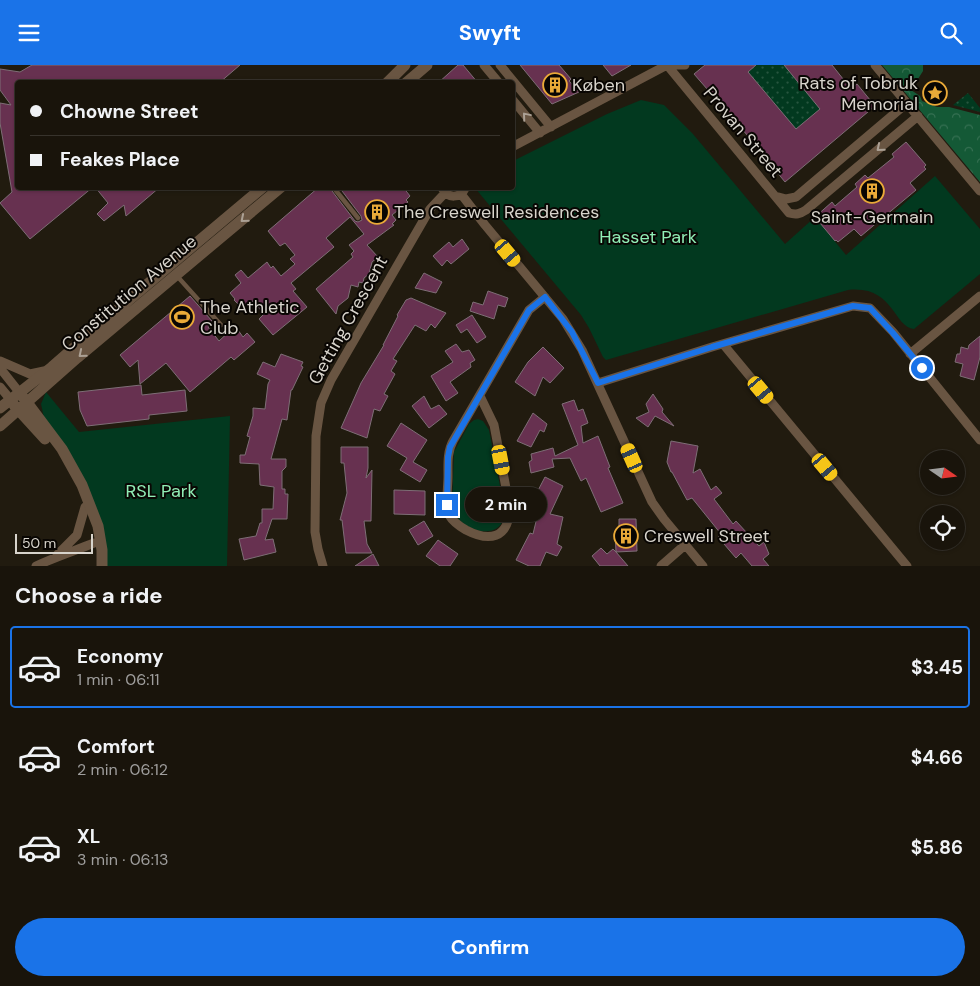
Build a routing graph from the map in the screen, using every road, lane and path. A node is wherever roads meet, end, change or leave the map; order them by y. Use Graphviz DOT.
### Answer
graph roads {
  1 [pos="405,65"];
  2 [pos="427,65"];
  3 [pos="484,65"];
  4 [pos="500,65"];
  5 [pos="667,65"];
  6 [pos="685,65"];
  7 [pos="875,65"];
  8 [pos="390,80"];
  9 [pos="410,80"];
  10 [pos="496,80"];
  11 [pos="512,80"];
  12 [pos="515,83"];
  13 [pos="515,103"];
  14 [pos="907,103"];
  15 [pos="918,116"];
  16 [pos="551,127"];
  17 [pos="540,133"];
  18 [pos="515,146"];
  19 [pos="808,187"];
  20 [pos="260,190"];
  21 [pos="277,190"];
  22 [pos="335,190"];
  23 [pos="443,190"];
  24 [pos="464,191"];
  25 [pos="980,191"];
  26 [pos="775,196"];
  27 [pos="819,199"];
  28 [pos="358,218"];
  29 [pos="172,273"];
  30 [pos="980,296"];
  31 [pos="545,297"];
  32 [pos="221,325"];
  33 [pos="723,344"];
  34 [pos="910,354"];
  35 [pos="0,361"];
  36 [pos="52,367"];
  37 [pos="0,368"];
  38 [pos="598,383"];
  39 [pos="0,387"];
  40 [pos="480,395"];
  41 [pos="14,396"];
  42 [pos="23,406"];
  43 [pos="0,408"];
  44 [pos="0,426"];
  45 [pos="980,440"];
  46 [pos="85,507"];
  47 [pos="97,542"];
  48 [pos="685,545"];
  49 [pos="54,557"];
  50 [pos="36,566"];
  51 [pos="95,566"];
  52 [pos="102,566"];
  53 [pos="323,566"];
  54 [pos="661,566"];
  55 [pos="703,566"];
  56 [pos="907,566"];
  1 -- 8 [label="street"];
  2 -- 9 [label="street"];
  3 -- 10 [label="street"];
  4 -- 11 [label="street"];
  5 -- 6 [label="street"];
  5 -- 16 [label="street"];
  5 -- 26 [label="street, Provan Street"];
  7 -- 14 [label="street"];
  12 -- 16 [label="street"];
  17 -- 13 [label="street, one-way"];
  14 -- 15 [label="street"];
  14 -- 19 [label="street, Provan Street"];
  15 -- 25 [label="street"];
  15 -- 27 [label="street, Provan Street, one-way"];
  16 -- 17 [label="street"];
  17 -- 18 [label="street"];
  19 -- 26 [label="street, Provan Street"];
  19 -- 27 [label="street"];
  20 -- 29 [label="street, Constitution Avenue"];
  21 -- 29 [label="street, Constitution Avenue, one-way"];
  22 -- 28 [label="lane"];
  23 -- 24 [label="street"];
  23 -- 53 [label="street, Getting Crescent"];
  24 -- 31 [label="street"];
  26 -- 27 [label="street, Provan Street"];
  29 -- 32 [label="lane"];
  29 -- 36 [label="street, Constitution Avenue"];
  29 -- 42 [label="street, Constitution Avenue, one-way"];
  30 -- 34 [label="street"];
  31 -- 38 [label="street"];
  31 -- 40 [label="street"];
  33 -- 34 [label="street"];
  33 -- 38 [label="street"];
  33 -- 56 [label="street"];
  34 -- 45 [label="street"];
  35 -- 36 [label="street"];
  36 -- 41 [label="street, Constitution Avenue"];
  37 -- 41 [label="street"];
  38 -- 48 [label="street"];
  39 -- 41 [label="street"];
  40 -- 40 [label="street"];
  41 -- 42 [label="street"];
  41 -- 43 [label="street, Constitution Avenue"];
  42 -- 44 [label="street, Constitution Avenue"];
  42 -- 46 [label="street"];
  42 -- 47 [label="street"];
  46 -- 47 [label="street"];
  46 -- 49 [label="street"];
  47 -- 49 [label="street"];
  47 -- 51 [label="street"];
  47 -- 52 [label="street"];
  48 -- 54 [label="street"];
  48 -- 55 [label="street"];
  49 -- 50 [label="street"];
}
